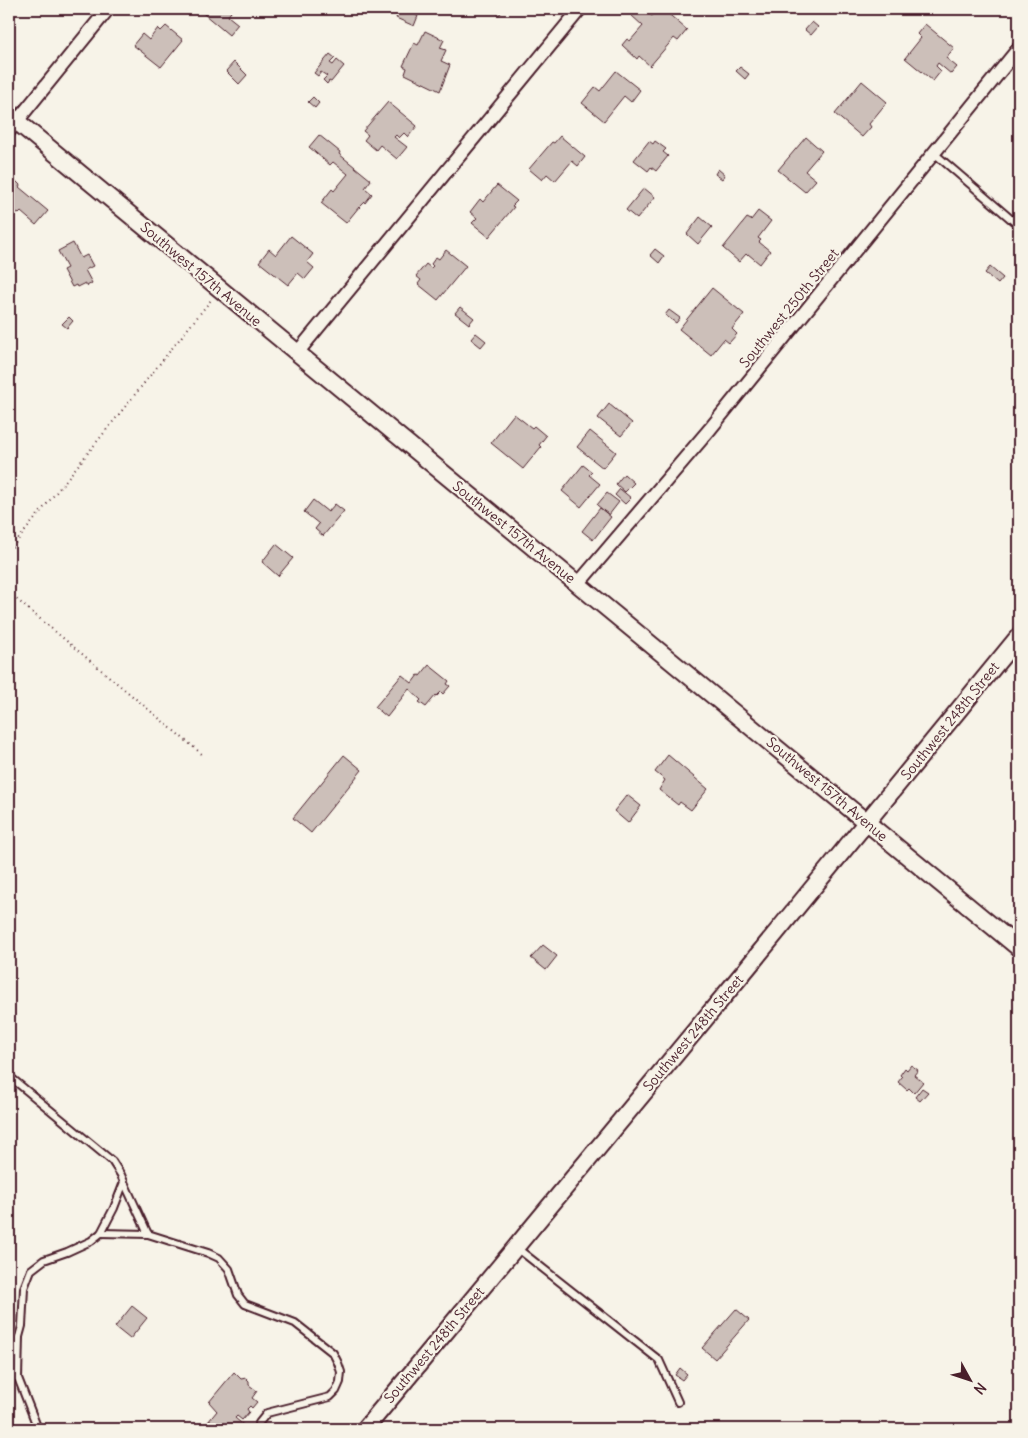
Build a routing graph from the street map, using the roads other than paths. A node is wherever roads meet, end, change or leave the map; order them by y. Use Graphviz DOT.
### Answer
graph roads {
  1 [pos="108,9"];
  2 [pos="580,9"];
  3 [pos="1019,48"];
  4 [pos="11,122"];
  5 [pos="934,153"];
  6 [pos="1019,226"];
  7 [pos="296,353"];
  8 [pos="578,584"];
  9 [pos="1019,636"];
  10 [pos="867,823"];
  11 [pos="1019,948"];
  12 [pos="9,1076"];
  13 [pos="124,1182"];
  14 [pos="102,1233"];
  15 [pos="148,1234"];
  16 [pos="516,1247"];
  17 [pos="19,1337"];
  18 [pos="9,1348"];
  19 [pos="9,1375"];
  20 [pos="18,1378"];
  21 [pos="678,1402"];
  22 [pos="258,1423"];
  23 [pos="38,1429"];
  24 [pos="365,1429"];
  1 -- 4 [label="street"];
  2 -- 7 [label="street"];
  3 -- 5 [label="street, Southwest 250th Street"];
  4 -- 7 [label="street, Southwest 157th Avenue"];
  5 -- 6 [label="lane"];
  5 -- 8 [label="street, Southwest 250th Street"];
  7 -- 8 [label="street, Southwest 157th Avenue"];
  8 -- 10 [label="street, Southwest 157th Avenue"];
  9 -- 10 [label="street, Southwest 248th Street"];
  10 -- 11 [label="street, Southwest 157th Avenue"];
  10 -- 16 [label="street, Southwest 248th Street"];
  12 -- 13 [label="lane"];
  13 -- 14 [label="lane"];
  13 -- 15 [label="lane"];
  14 -- 15 [label="lane"];
  14 -- 17 [label="lane"];
  15 -- 22 [label="lane"];
  16 -- 21 [label="lane"];
  16 -- 24 [label="street, Southwest 248th Street"];
  17 -- 18 [label="lane"];
  17 -- 20 [label="lane"];
  19 -- 20 [label="lane"];
  20 -- 23 [label="lane"];
}
